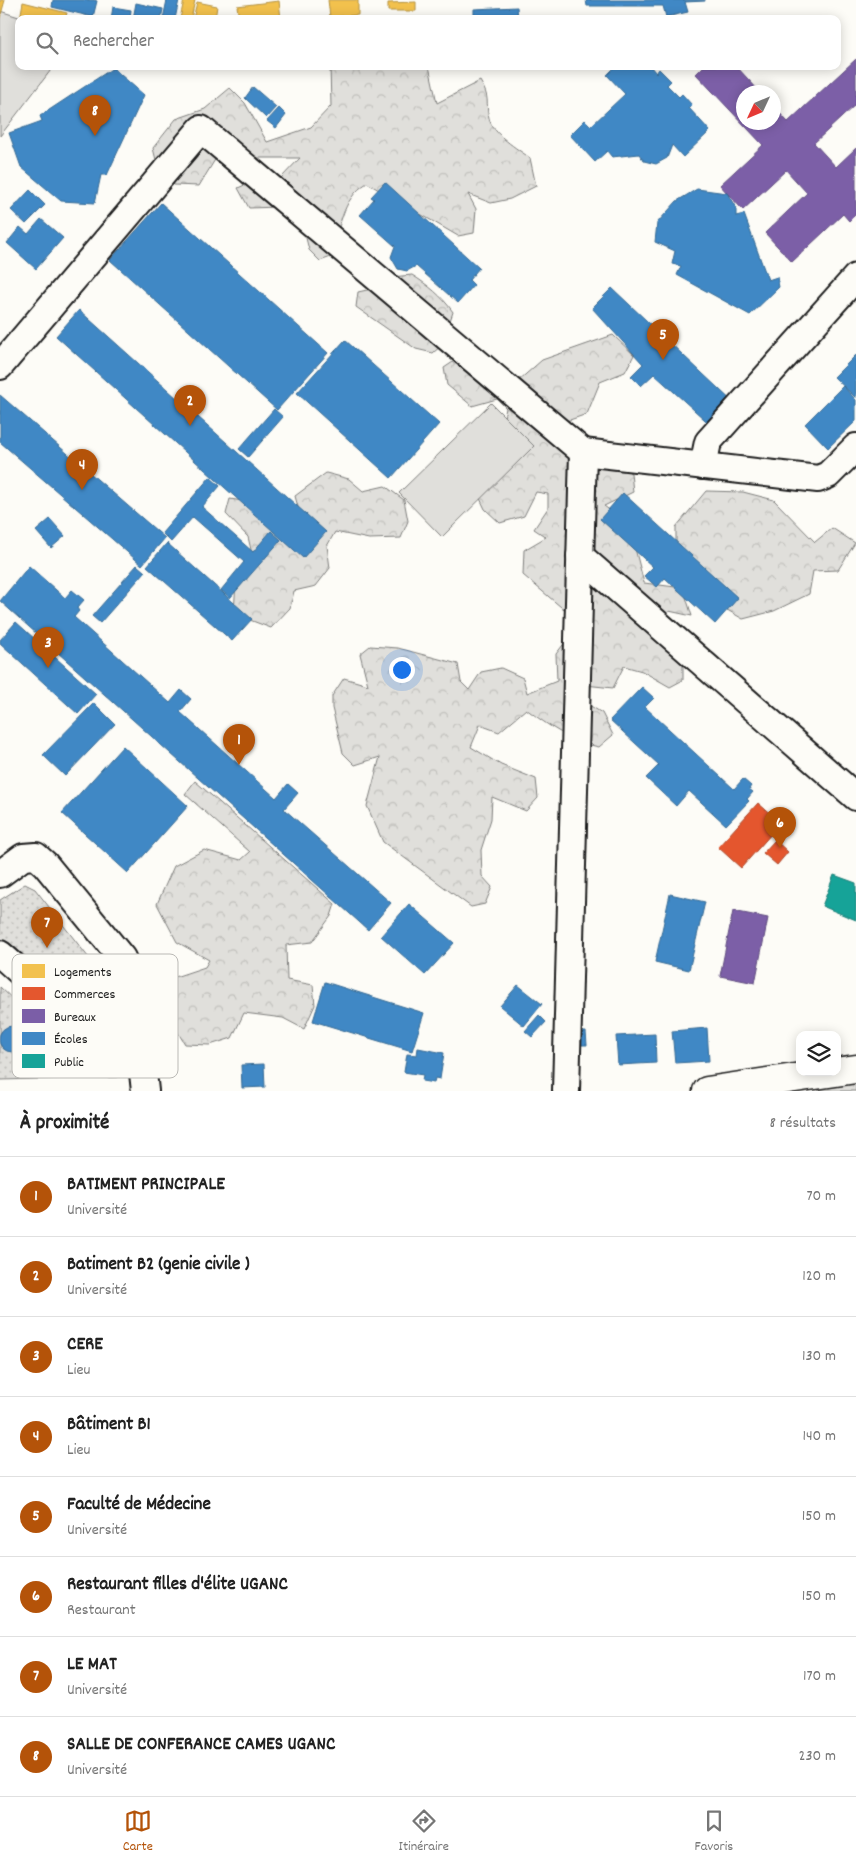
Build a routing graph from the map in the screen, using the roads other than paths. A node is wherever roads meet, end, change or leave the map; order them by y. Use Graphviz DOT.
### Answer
graph roads {
  1 [pos="856,277"];
  2 [pos="0,366"];
  3 [pos="856,447"];
  4 [pos="583,452"];
  5 [pos="703,466"];
  6 [pos="580,556"];
  7 [pos="856,798"];
  8 [pos="0,874"];
  9 [pos="0,954"];
  10 [pos="119,954"];
  11 [pos="12,964"];
  12 [pos="856,1069"];
  13 [pos="143,1078"];
  14 [pos="145,1091"];
  15 [pos="566,1091"];
  16 [pos="707,1091"];
  1 -- 5 [label="lane"];
  2 -- 4 [label="lane"];
  3 -- 5 [label="lane"];
  4 -- 5 [label="lane"];
  4 -- 6 [label="lane"];
  6 -- 7 [label="lane"];
  6 -- 15 [label="lane"];
  8 -- 10 [label="lane"];
  9 -- 11 [label="lane"];
  12 -- 16 [label="main road"];
  13 -- 14 [label="lane"];
}
